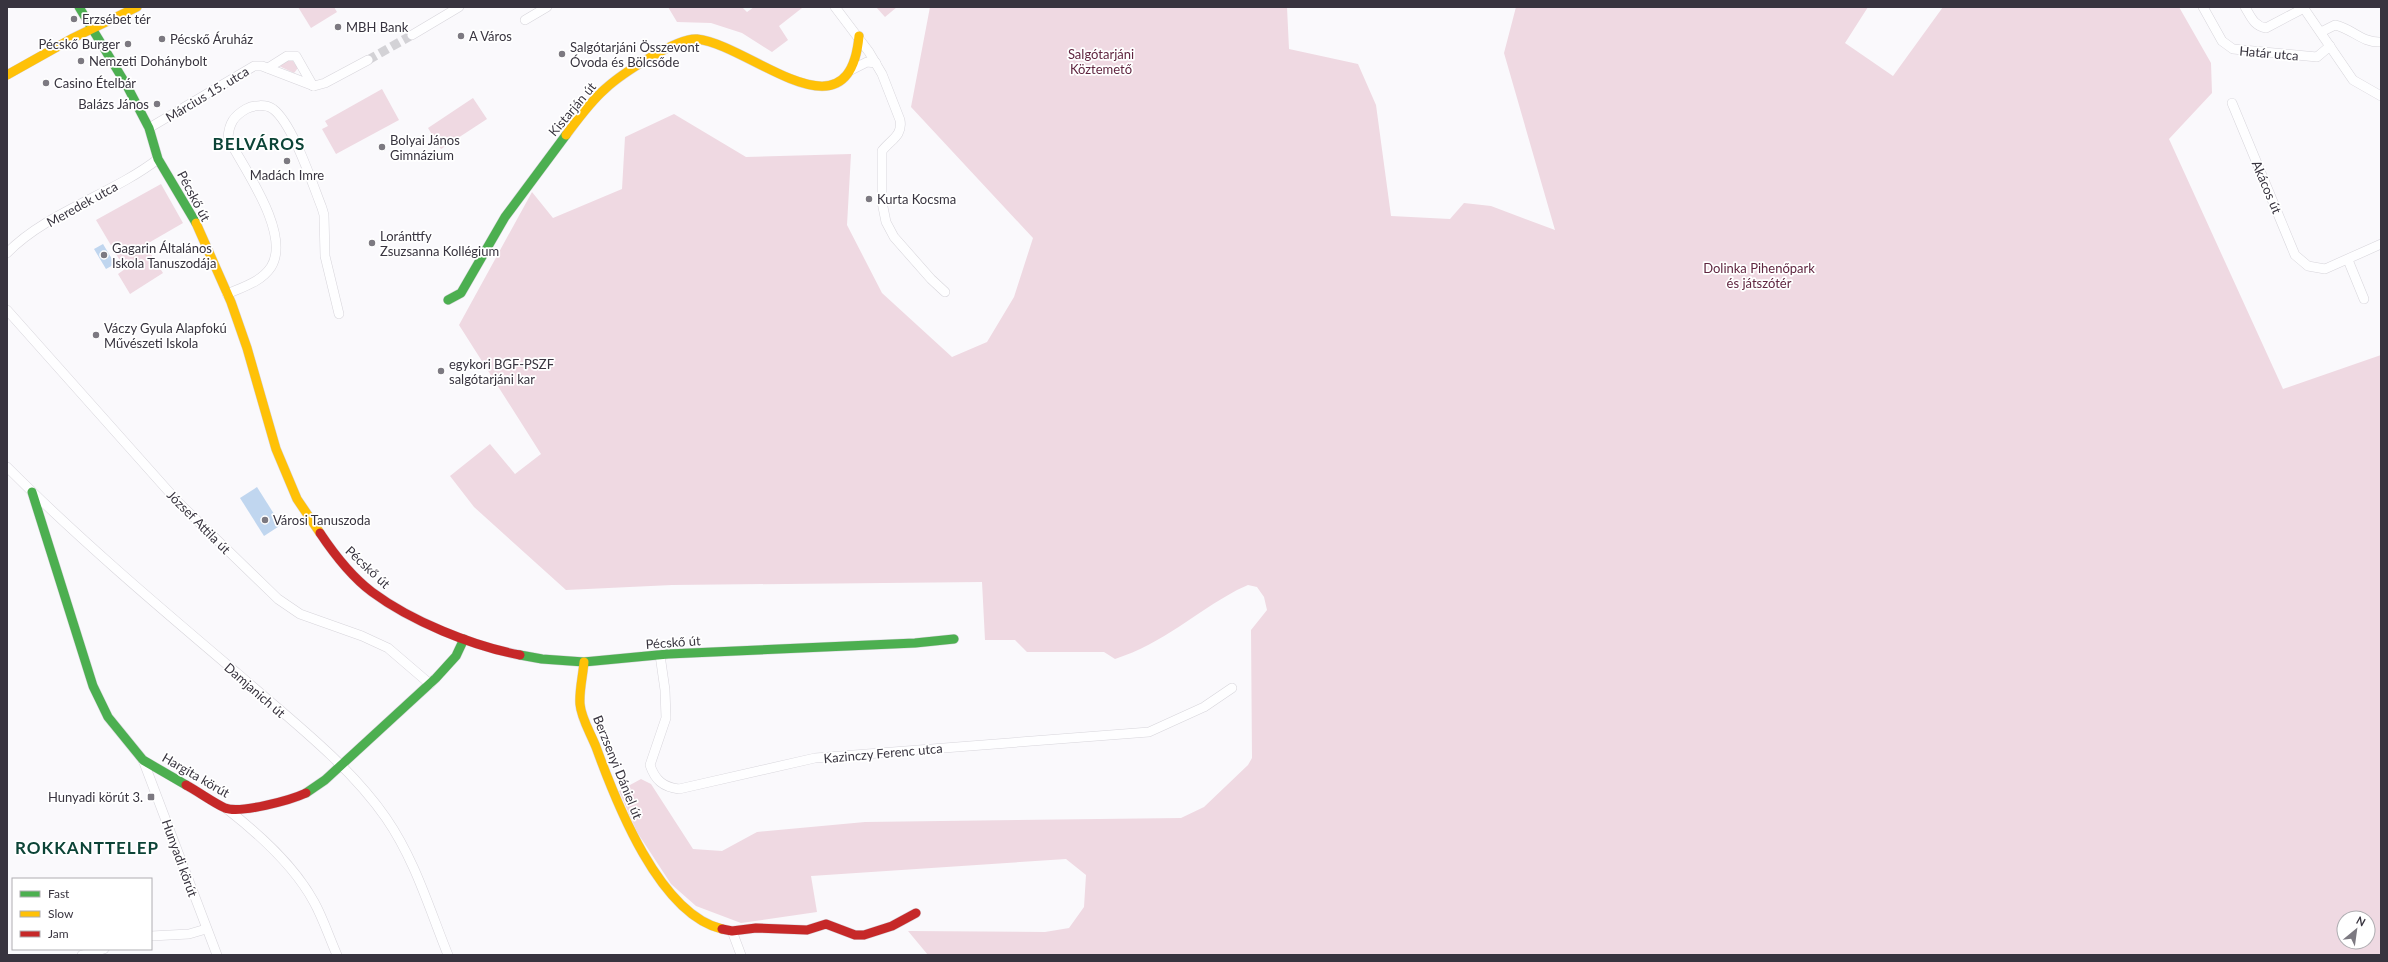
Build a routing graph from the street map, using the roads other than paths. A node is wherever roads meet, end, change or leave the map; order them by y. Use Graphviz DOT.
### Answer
graph roads {
  1 [pos="80,7"];
  2 [pos="137,7"];
  3 [pos="459,7"];
  4 [pos="547,7"];
  5 [pos="835,7"];
  6 [pos="2203,7"];
  7 [pos="2245,7"];
  8 [pos="2304,8"];
  9 [pos="525,20"];
  10 [pos="92,28"];
  11 [pos="2320,32"];
  12 [pos="412,35"];
  13 [pos="859,36"];
  14 [pos="2381,42"];
  15 [pos="2330,46"];
  16 [pos="368,60"];
  17 [pos="876,63"];
  18 [pos="268,68"];
  19 [pos="851,70"];
  20 [pos="7,75"];
  21 [pos="313,86"];
  22 [pos="2381,96"];
  23 [pos="2232,103"];
  24 [pos="149,128"];
  25 [pos="158,159"];
  26 [pos="2381,244"];
  27 [pos="7,252"];
  28 [pos="2348,260"];
  29 [pos="945,292"];
  30 [pos="227,294"];
  31 [pos="2364,299"];
  32 [pos="448,300"];
  33 [pos="7,310"];
  34 [pos="339,314"];
  35 [pos="7,467"];
  36 [pos="32,492"];
  37 [pos="464,639"];
  38 [pos="954,639"];
  39 [pos="660,655"];
  40 [pos="584,662"];
  41 [pos="430,684"];
  42 [pos="1232,688"];
  43 [pos="143,760"];
  44 [pos="341,765"];
  45 [pos="227,809"];
  46 [pos="916,913"];
  47 [pos="206,929"];
  48 [pos="732,931"];
  49 [pos="152,936"];
  50 [pos="100,950"];
  51 [pos="82,955"];
  52 [pos="217,955"];
  53 [pos="337,955"];
  54 [pos="448,955"];
  55 [pos="741,955"];
  1 -- 10 [label="street"];
  2 -- 10 [label="street"];
  3 -- 12 [label="street"];
  4 -- 9 [label="street"];
  5 -- 13 [label="street"];
  6 -- 15 [label="street, Határ utca"];
  7 -- 8 [label="street, Határ utca"];
  8 -- 11 [label="street, Határ utca"];
  10 -- 20 [label="street"];
  10 -- 24 [label="street, Pécskő út"];
  11 -- 14 [label="street"];
  11 -- 15 [label="street, Határ utca"];
  13 -- 17 [label="street"];
  13 -- 19 [label="street"];
  15 -- 22 [label="street, Határ utca"];
  16 -- 21 [label="street"];
  17 -- 19 [label="street"];
  17 -- 29 [label="street"];
  18 -- 21 [label="street, Március 15. utca"];
  18 -- 21 [label="street, Március 15. utca"];
  18 -- 24 [label="street, Március 15. utca"];
  19 -- 32 [label="street, Kistarján út"];
  23 -- 28 [label="street, Akácos út"];
  24 -- 25 [label="street, Pécskő út"];
  25 -- 27 [label="street, Meredek utca"];
  25 -- 30 [label="street, Pécskő út"];
  26 -- 28 [label="street"];
  28 -- 31 [label="street"];
  30 -- 34 [label="street"];
  30 -- 37 [label="street, Pécskő út"];
  33 -- 41 [label="street, József Attila út"];
  35 -- 36 [label="street, Damjanich út"];
  36 -- 43 [label="street, Hargita körút"];
  36 -- 44 [label="street, Damjanich út"];
  37 -- 40 [label="street, Pécskő út"];
  37 -- 41 [label="street, Hargita körút"];
  38 -- 39 [label="street, Pécskő út"];
  39 -- 40 [label="street, Pécskő út"];
  39 -- 42 [label="street, Kazinczy Ferenc utca"];
  40 -- 48 [label="street, Berzsenyi Dániel út"];
  41 -- 44 [label="street, Hargita körút"];
  43 -- 45 [label="street, Hargita körút"];
  43 -- 47 [label="street, Hunyadi körút"];
  44 -- 45 [label="street, Hargita körút"];
  44 -- 54 [label="street, Damjanich út"];
  45 -- 53 [label="street"];
  46 -- 48 [label="street, Berzsenyi Dániel út"];
  47 -- 49 [label="street"];
  47 -- 52 [label="street, Hunyadi körút"];
  48 -- 55 [label="street"];
  50 -- 51 [label="street"];
}
